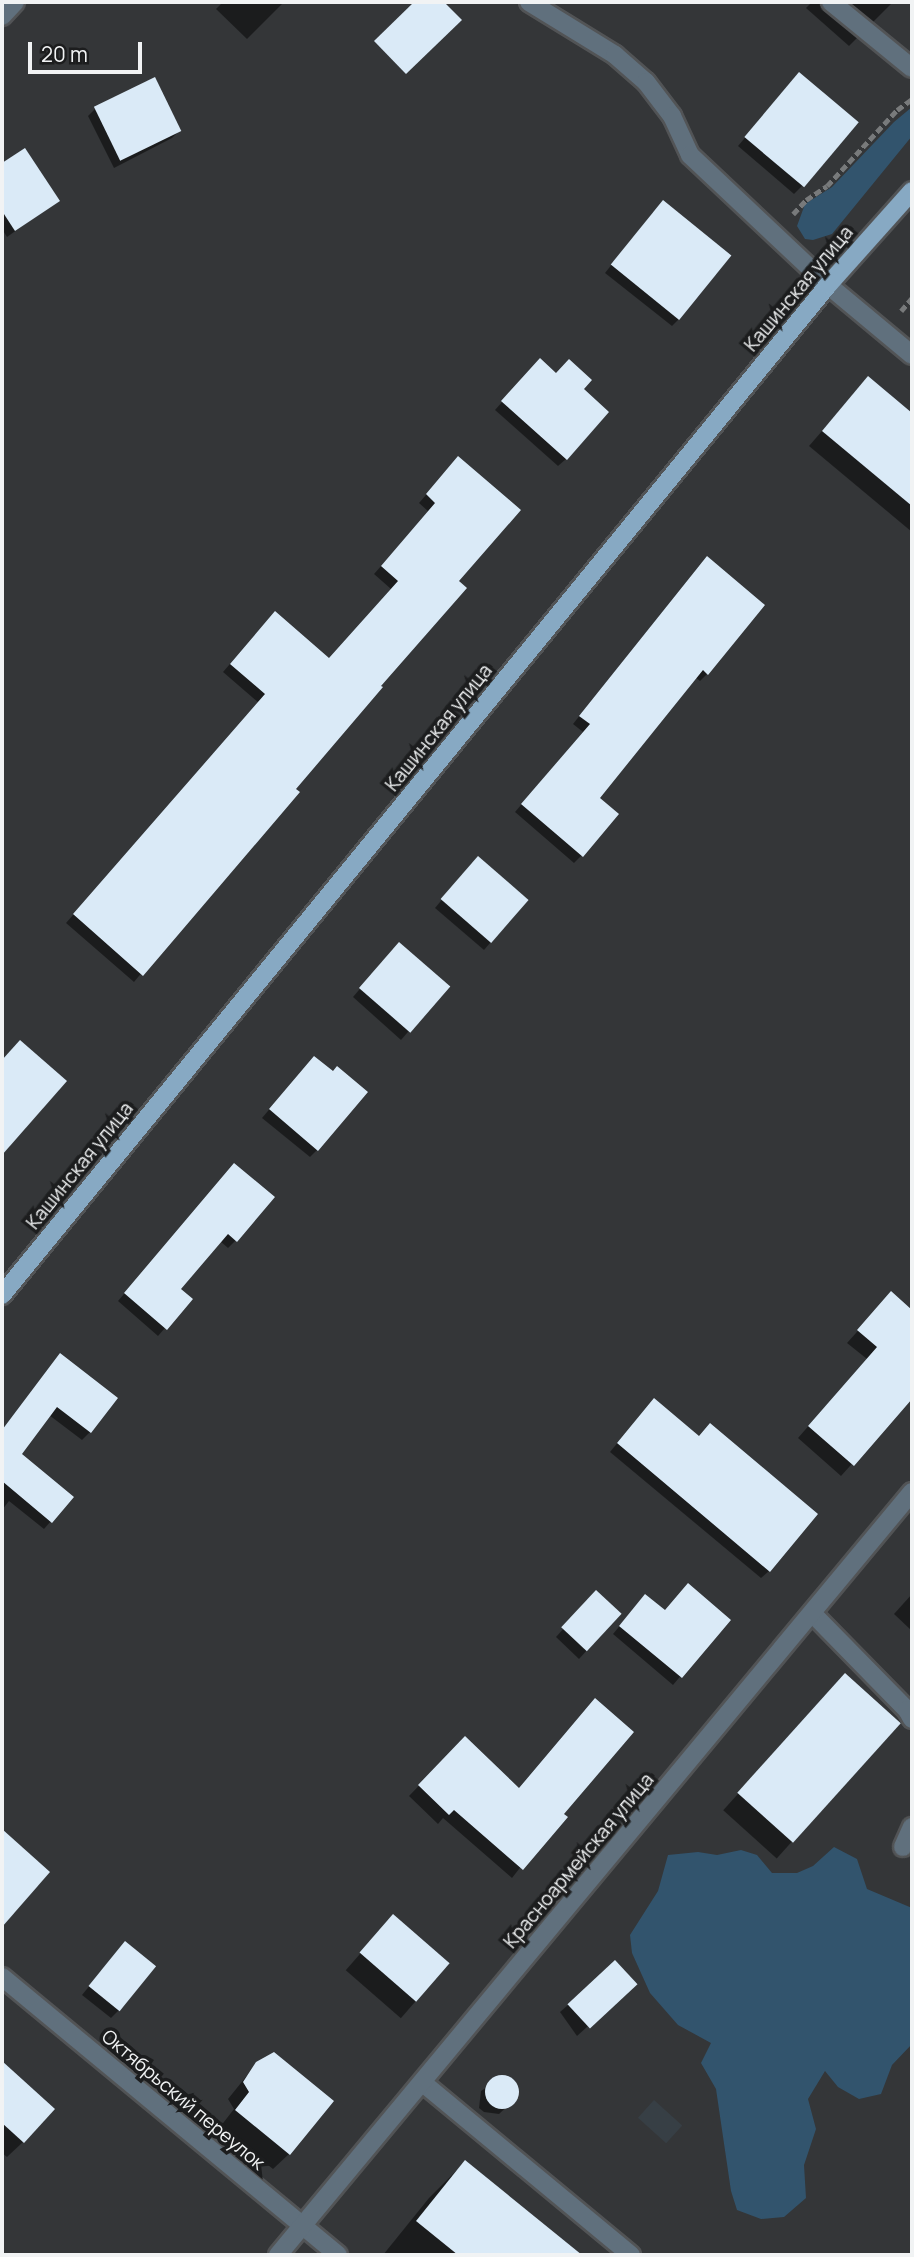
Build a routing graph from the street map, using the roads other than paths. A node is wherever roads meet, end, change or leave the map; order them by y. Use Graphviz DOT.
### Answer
graph roads {
  1 [pos="15,2"];
  2 [pos="529,2"];
  3 [pos="831,2"];
  4 [pos="2,16"];
  5 [pos="912,68"];
  6 [pos="912,191"];
  7 [pos="828,285"];
  8 [pos="912,355"];
  9 [pos="2,1295"];
  10 [pos="912,1492"];
  11 [pos="812,1613"];
  12 [pos="912,1719"];
  13 [pos="912,1827"];
  14 [pos="904,1847"];
  15 [pos="2,1977"];
  16 [pos="423,2083"];
  17 [pos="303,2226"];
  18 [pos="278,2255"];
  19 [pos="338,2255"];
  20 [pos="631,2255"];
  1 -- 4 [label="street"];
  2 -- 7 [label="street"];
  3 -- 5 [label="street"];
  6 -- 7 [label="main road, Кашинская улица"];
  7 -- 8 [label="street"];
  7 -- 9 [label="main road, Кашинская улица"];
  10 -- 11 [label="street, Красноармейская улица"];
  11 -- 12 [label="street"];
  11 -- 16 [label="street, Красноармейская улица"];
  13 -- 14 [label="street"];
  15 -- 17 [label="street, Октябрьский переулок"];
  16 -- 17 [label="street, Красноармейская улица"];
  16 -- 20 [label="street"];
  17 -- 18 [label="street, Красноармейская улица"];
  17 -- 19 [label="street, Октябрьский переулок"];
}
